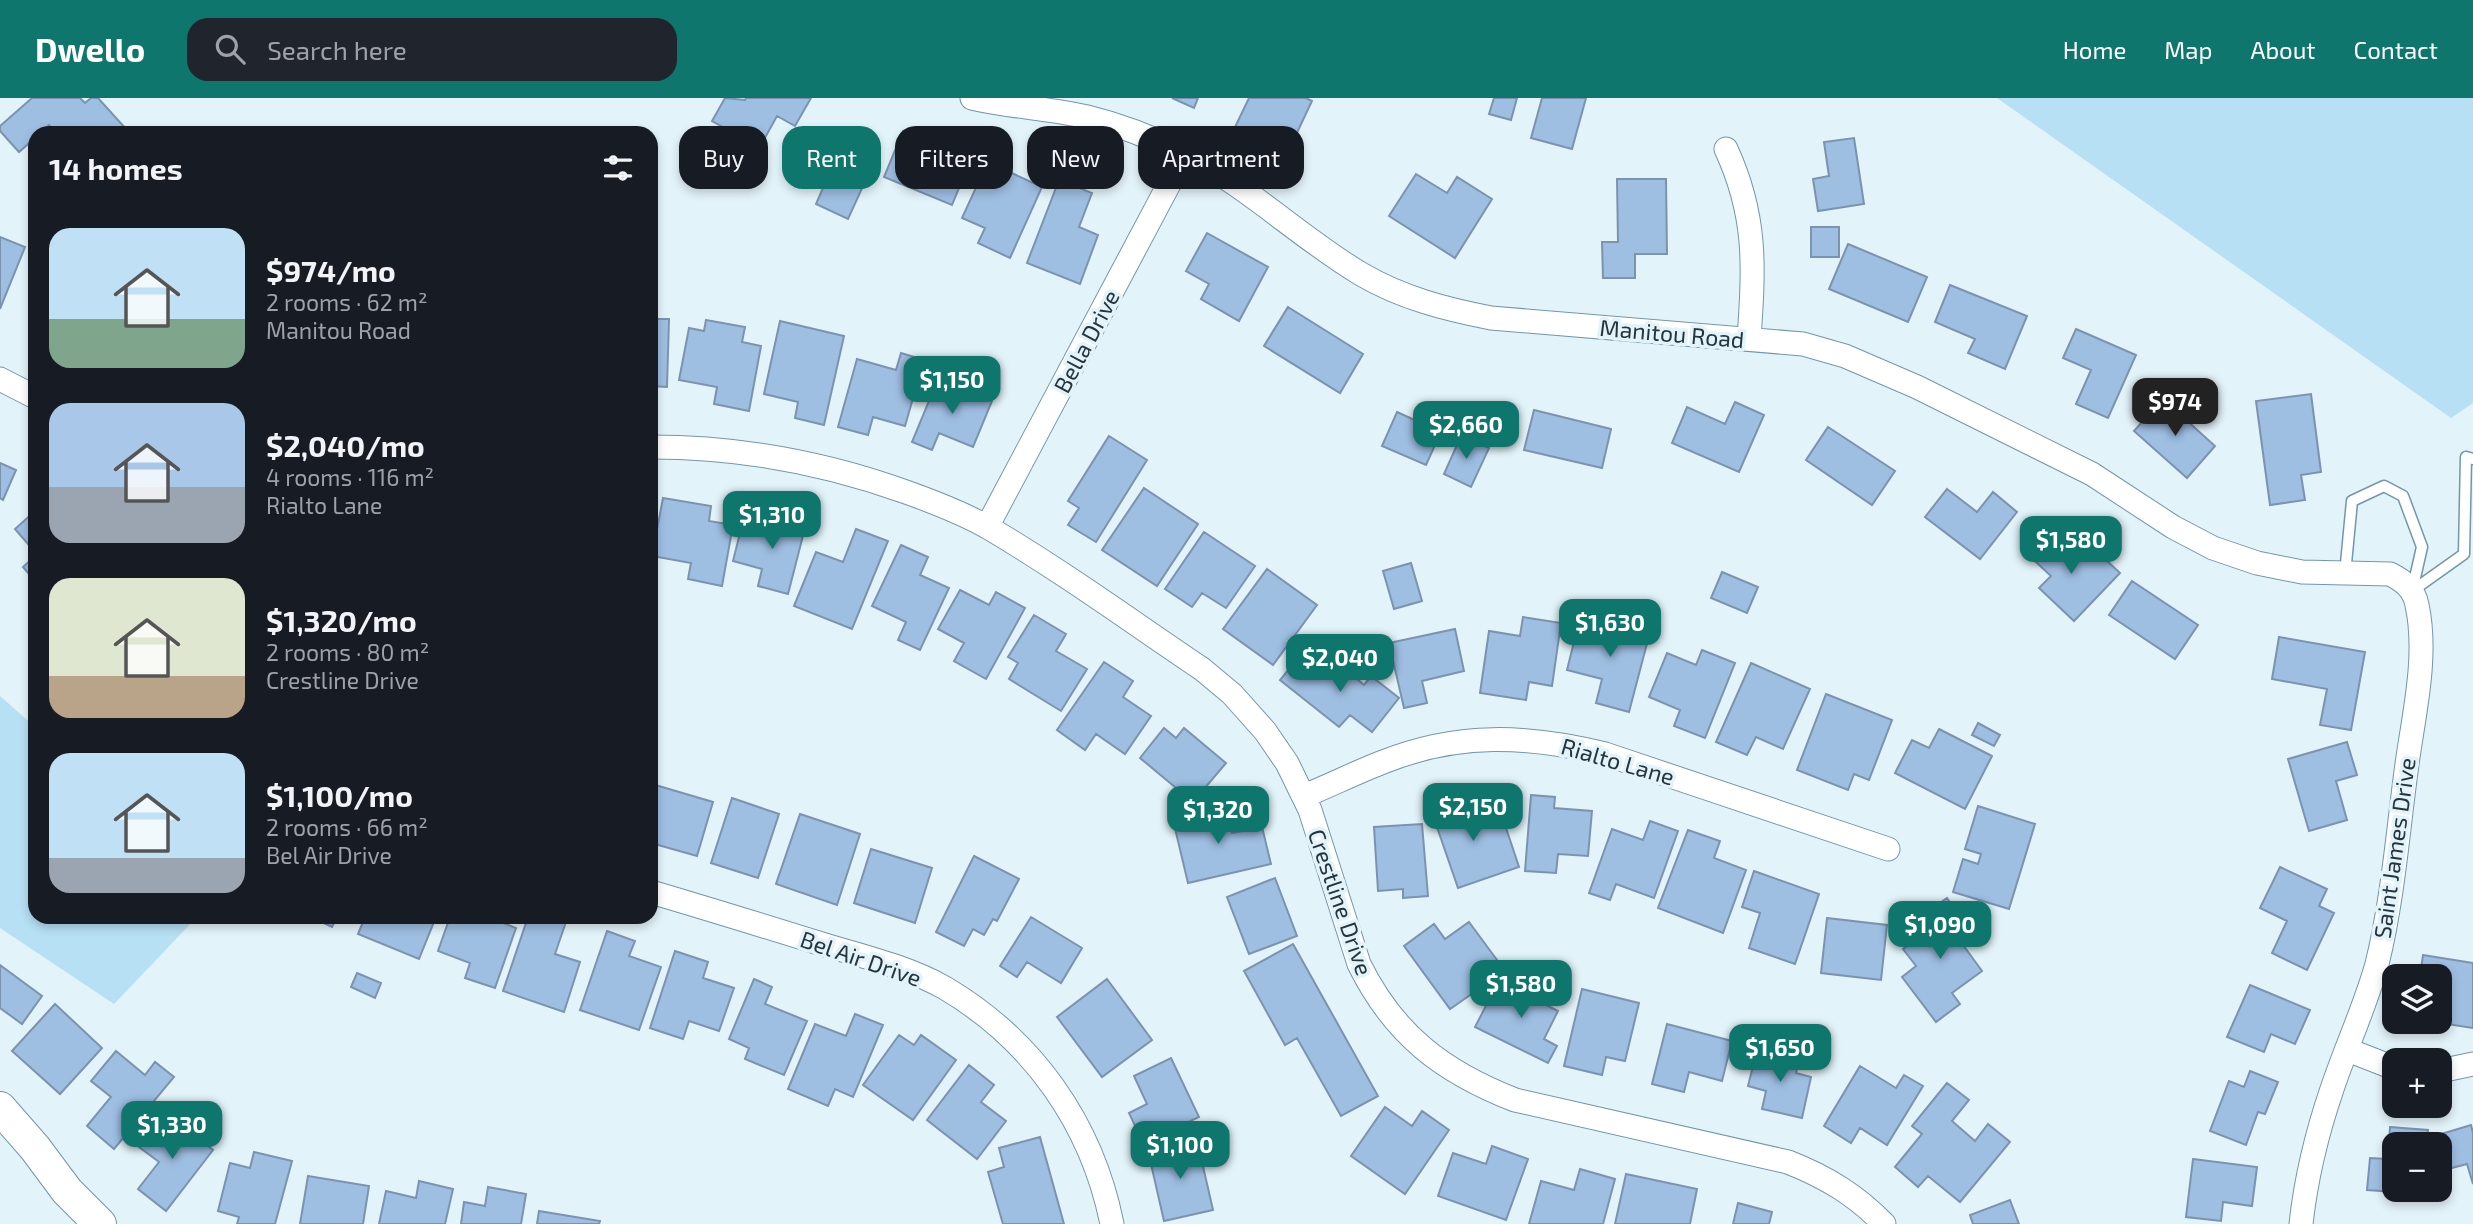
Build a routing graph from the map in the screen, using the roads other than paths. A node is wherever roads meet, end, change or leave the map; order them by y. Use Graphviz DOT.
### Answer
graph roads {
  1 [pos="972,98"];
  2 [pos="1138,134"];
  3 [pos="1726,149"];
  4 [pos="1166,189"];
  5 [pos="1236,189"];
  6 [pos="1749,339"];
  7 [pos="0,379"];
  8 [pos="28,393"];
  9 [pos="658,447"];
  10 [pos="2473,459"];
  11 [pos="987,527"];
  12 [pos="2345,574"];
  13 [pos="2412,591"];
  14 [pos="1304,796"];
  15 [pos="1888,849"];
  16 [pos="658,894"];
  17 [pos="2348,1050"];
  18 [pos="2382,1063"];
  19 [pos="2473,1064"];
  20 [pos="2452,1068"];
  21 [pos="0,1108"];
  22 [pos="100,1224"];
  23 [pos="1112,1224"];
  24 [pos="1884,1224"];
  25 [pos="2301,1224"];
  1 -- 2 [label="street, Manitou Road"];
  3 -- 6 [label="street"];
  4 -- 11 [label="street, Bella Drive"];
  5 -- 6 [label="street, Manitou Road"];
  6 -- 12 [label="street, Manitou Road"];
  7 -- 8 [label="street"];
  9 -- 11 [label="street, Crestline Drive"];
  10 -- 13 [label="lane"];
  11 -- 14 [label="street, Crestline Drive"];
  12 -- 13 [label="street, Manitou Road"];
  12 -- 13 [label="lane"];
  13 -- 17 [label="street, Saint James Drive"];
  14 -- 15 [label="street, Rialto Lane"];
  14 -- 24 [label="street, Crestline Drive"];
  16 -- 23 [label="street, Bel Air Drive"];
  17 -- 18 [label="street"];
  17 -- 25 [label="street, Saint James Drive"];
  19 -- 20 [label="street"];
  21 -- 22 [label="street"];
}
